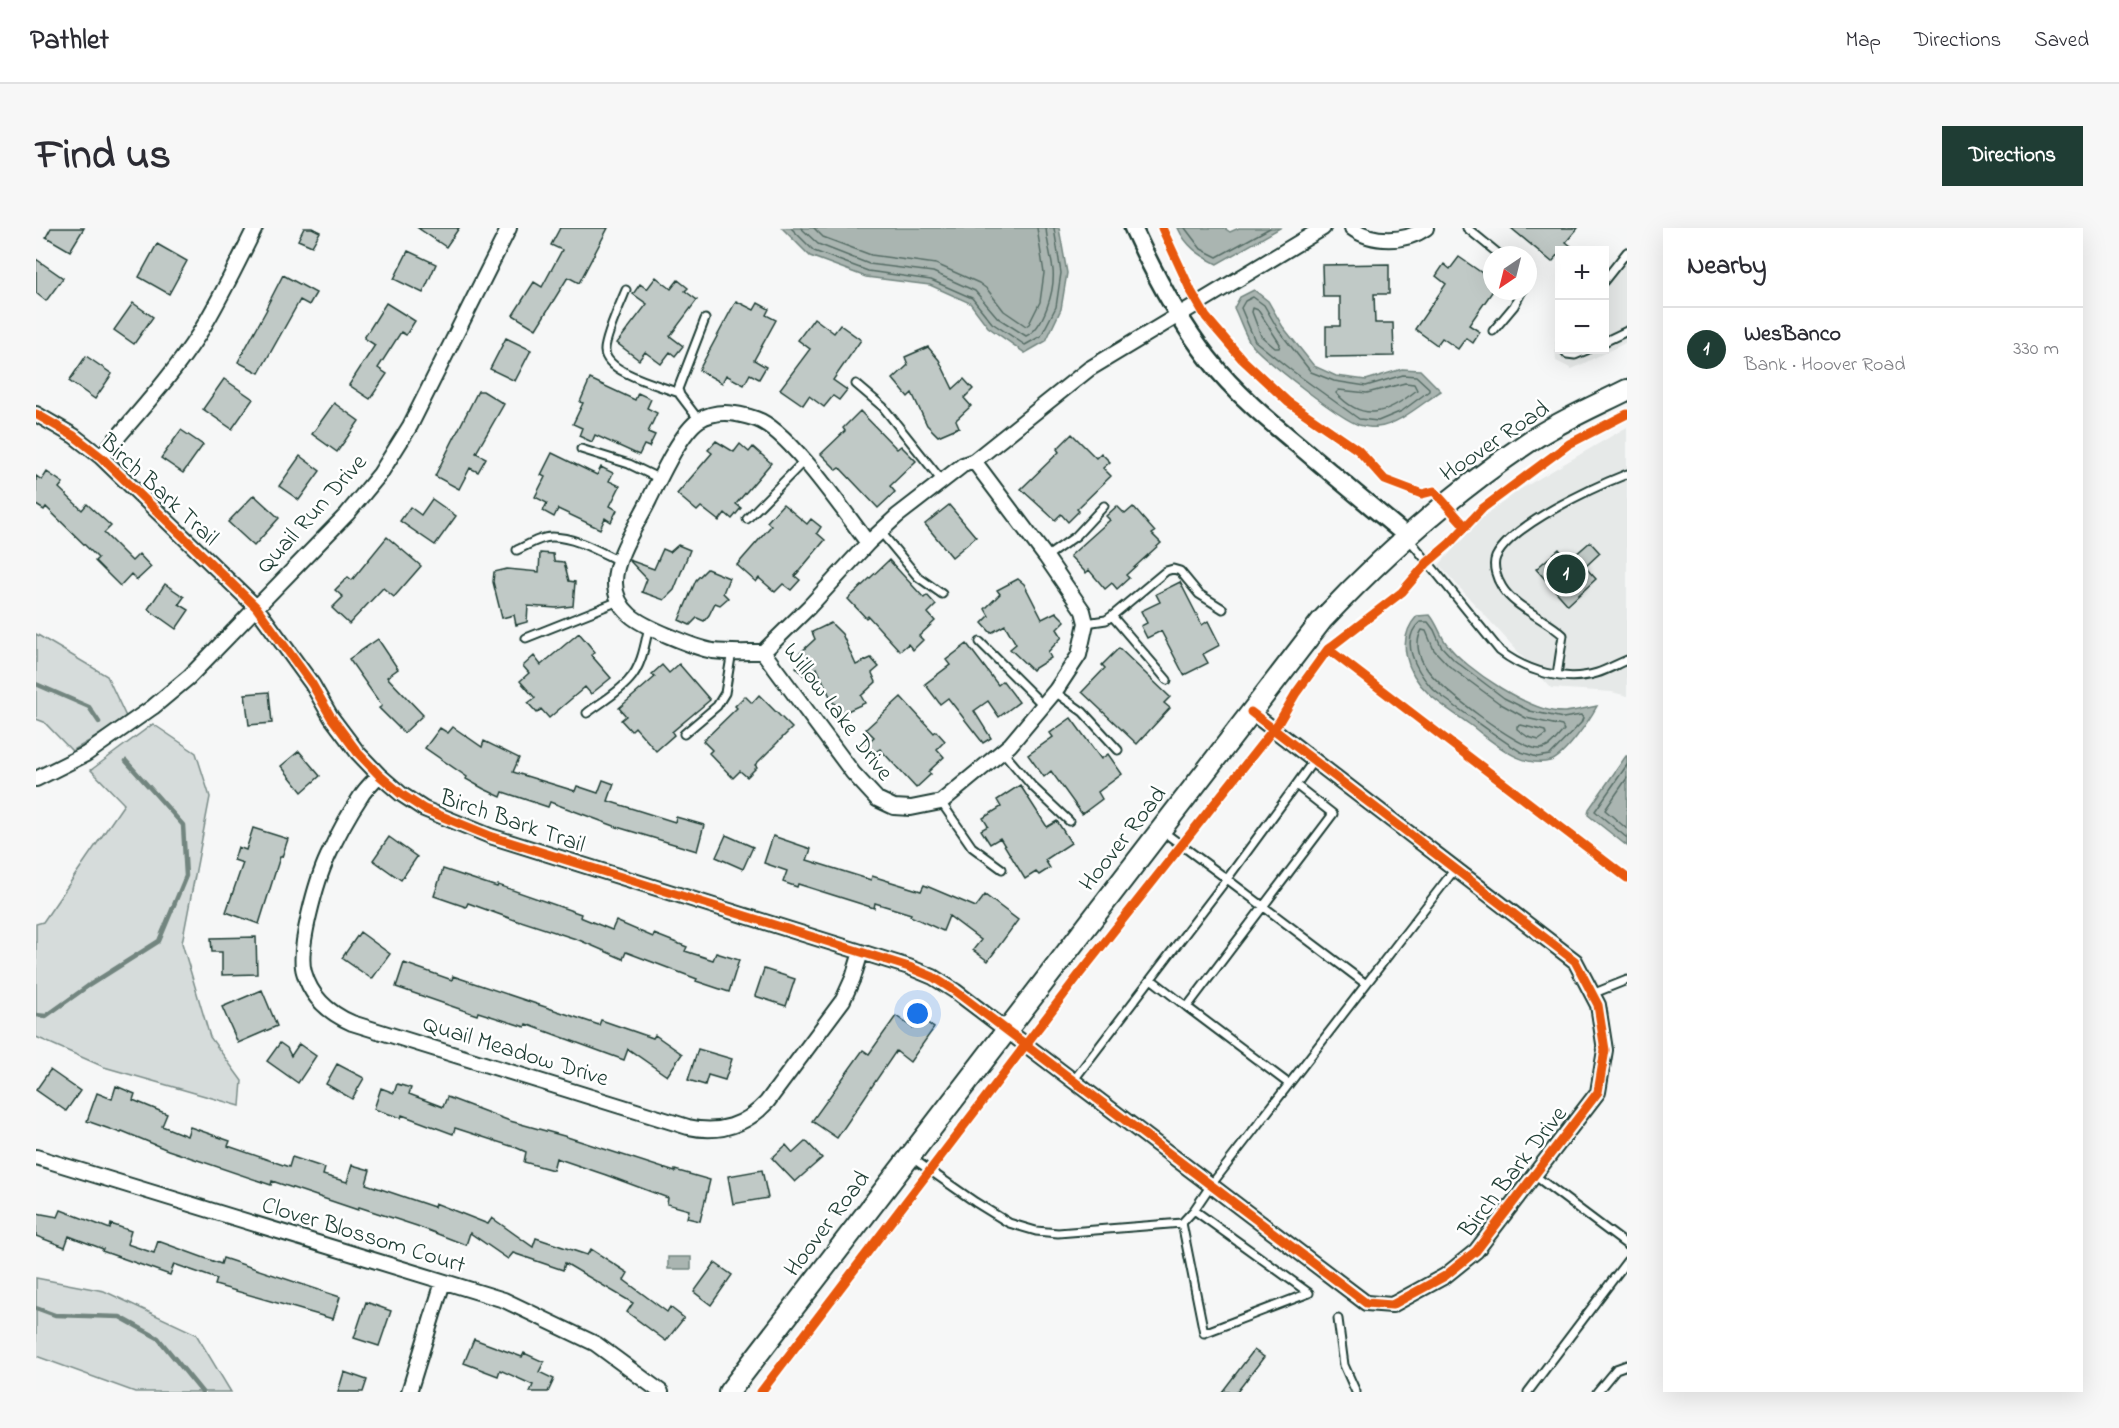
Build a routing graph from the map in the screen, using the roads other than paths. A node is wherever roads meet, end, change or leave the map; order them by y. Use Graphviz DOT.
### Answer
graph roads {
  1 [pos="255,228"];
  2 [pos="509,228"];
  3 [pos="1133,228"];
  4 [pos="1323,228"];
  5 [pos="1352,228"];
  6 [pos="1426,228"];
  7 [pos="1467,228"];
  8 [pos="1489,246"];
  9 [pos="1627,252"];
  10 [pos="1609,275"];
  11 [pos="626,290"];
  12 [pos="1517,300"];
  13 [pos="1178,315"];
  14 [pos="705,319"];
  15 [pos="1493,331"];
  16 [pos="1627,331"];
  17 [pos="1609,340"];
  18 [pos="856,384"];
  19 [pos="1627,390"];
  20 [pos="679,393"];
  21 [pos="36,414"];
  22 [pos="699,420"];
  23 [pos="581,449"];
  24 [pos="101,457"];
  25 [pos="974,460"];
  26 [pos="804,461"];
  27 [pos="1627,474"];
  28 [pos="660,479"];
  29 [pos="942,481"];
  30 [pos="1104,506"];
  31 [pos="747,519"];
  32 [pos="880,531"];
  33 [pos="1408,537"];
  34 [pos="868,543"];
  35 [pos="517,549"];
  36 [pos="1046,557"];
  37 [pos="619,561"];
  38 [pos="942,594"];
  39 [pos="619,601"];
  40 [pos="256,607"];
  41 [pos="1222,609"];
  42 [pos="1112,616"];
  43 [pos="1086,623"];
  44 [pos="649,626"];
  45 [pos="526,638"];
  46 [pos="980,642"];
  47 [pos="732,651"];
  48 [pos="763,652"];
  49 [pos="1627,660"];
  50 [pos="1557,675"];
  51 [pos="1167,680"];
  52 [pos="1055,692"];
  53 [pos="1043,705"];
  54 [pos="1251,711"];
  55 [pos="586,713"];
  56 [pos="684,734"];
  57 [pos="1118,750"];
  58 [pos="1003,752"];
  59 [pos="1315,760"];
  60 [pos="379,775"];
  61 [pos="36,779"];
  62 [pos="1296,785"];
  63 [pos="941,802"];
  64 [pos="1069,821"];
  65 [pos="1161,830"];
  66 [pos="1002,869"];
  67 [pos="1455,869"];
  68 [pos="1227,879"];
  69 [pos="1262,906"];
  70 [pos="861,952"];
  71 [pos="1151,979"];
  72 [pos="1627,980"];
  73 [pos="1366,984"];
  74 [pos="1592,994"];
  75 [pos="1187,1006"];
  76 [pos="1006,1030"];
  77 [pos="1073,1081"];
  78 [pos="1289,1084"];
  79 [pos="909,1156"];
  80 [pos="36,1157"];
  81 [pos="1534,1175"];
  82 [pos="1211,1185"];
  83 [pos="1194,1210"];
  84 [pos="1182,1223"];
  85 [pos="1627,1245"];
  86 [pos="1627,1261"];
  87 [pos="443,1282"];
  88 [pos="1338,1319"];
  89 [pos="1627,1365"];
  90 [pos="409,1392"];
  91 [pos="661,1392"];
  92 [pos="729,1392"];
  93 [pos="1356,1392"];
  94 [pos="1528,1392"];
  95 [pos="1597,1392"];
  1 -- 24 [label="street"];
  2 -- 40 [label="street, Quail Run Drive"];
  3 -- 13 [label="street"];
  4 -- 13 [label="street, Willow Lake Drive"];
  5 -- 6 [label="street"];
  7 -- 8 [label="lane"];
  9 -- 10 [label="lane"];
  11 -- 20 [label="lane"];
  12 -- 15 [label="lane"];
  13 -- 25 [label="street, Willow Lake Drive"];
  13 -- 33 [label="street"];
  14 -- 20 [label="lane"];
  16 -- 17 [label="lane"];
  18 -- 29 [label="lane"];
  19 -- 33 [label="main road, Hoover Road"];
  20 -- 22 [label="lane"];
  21 -- 24 [label="street, Birch Bark Trail"];
  22 -- 26 [label="street"];
  22 -- 28 [label="street"];
  23 -- 28 [label="lane"];
  24 -- 40 [label="street, Birch Bark Trail"];
  25 -- 29 [label="street, Willow Lake Drive"];
  25 -- 36 [label="street"];
  26 -- 31 [label="lane"];
  26 -- 34 [label="street"];
  27 -- 50 [label="lane"];
  28 -- 37 [label="street"];
  29 -- 32 [label="street, Willow Lake Drive"];
  30 -- 36 [label="lane"];
  32 -- 34 [label="street, Willow Lake Drive"];
  32 -- 38 [label="lane"];
  33 -- 50 [label="lane"];
  33 -- 54 [label="main road, Hoover Road"];
  34 -- 48 [label="street, Willow Lake Drive"];
  35 -- 37 [label="lane"];
  36 -- 43 [label="street"];
  37 -- 39 [label="street"];
  39 -- 44 [label="street"];
  39 -- 45 [label="lane"];
  40 -- 60 [label="street, Birch Bark Trail"];
  40 -- 61 [label="street, Quail Run Drive"];
  41 -- 42 [label="lane"];
  42 -- 43 [label="lane"];
  42 -- 51 [label="lane"];
  43 -- 52 [label="street, Willow Lake Drive"];
  44 -- 47 [label="street"];
  44 -- 55 [label="lane"];
  46 -- 53 [label="lane"];
  47 -- 48 [label="street"];
  47 -- 56 [label="lane"];
  48 -- 63 [label="street, Willow Lake Drive"];
  49 -- 50 [label="lane"];
  52 -- 53 [label="street, Willow Lake Drive"];
  52 -- 57 [label="lane"];
  53 -- 58 [label="street, Willow Lake Drive"];
  54 -- 59 [label="street, Birch Bark Drive"];
  54 -- 65 [label="main road, Hoover Road"];
  58 -- 63 [label="street, Willow Lake Drive"];
  58 -- 64 [label="lane"];
  59 -- 62 [label="lane"];
  59 -- 67 [label="street, Birch Bark Drive"];
  60 -- 70 [label="street, Birch Bark Trail"];
  60 -- 70 [label="street, Quail Meadow Drive"];
  62 -- 68 [label="lane"];
  62 -- 69 [label="lane"];
  63 -- 66 [label="lane"];
  65 -- 68 [label="lane"];
  65 -- 76 [label="main road, Hoover Road"];
  67 -- 73 [label="lane"];
  67 -- 74 [label="street, Birch Bark Drive"];
  68 -- 69 [label="lane"];
  68 -- 71 [label="lane"];
  69 -- 73 [label="lane"];
  69 -- 75 [label="lane"];
  70 -- 76 [label="street, Birch Bark Trail"];
  71 -- 75 [label="lane"];
  71 -- 77 [label="lane"];
  72 -- 74 [label="lane"];
  73 -- 78 [label="lane"];
  74 -- 81 [label="street, Birch Bark Drive"];
  75 -- 78 [label="lane"];
  76 -- 77 [label="street, Birch Bark Drive"];
  76 -- 79 [label="main road, Hoover Road"];
  77 -- 82 [label="street, Birch Bark Drive"];
  78 -- 82 [label="lane"];
  79 -- 84 [label="lane"];
  79 -- 92 [label="main road, Hoover Road"];
  80 -- 87 [label="street, Clover Blossom Court"];
  81 -- 82 [label="street, Birch Bark Drive"];
  81 -- 85 [label="lane"];
  82 -- 83 [label="lane"];
  83 -- 84 [label="lane"];
  83 -- 84 [label="lane"];
  86 -- 94 [label="lane"];
  87 -- 90 [label="street"];
  87 -- 91 [label="street, Clover Blossom Court"];
  88 -- 93 [label="lane"];
  89 -- 95 [label="lane"];
}
